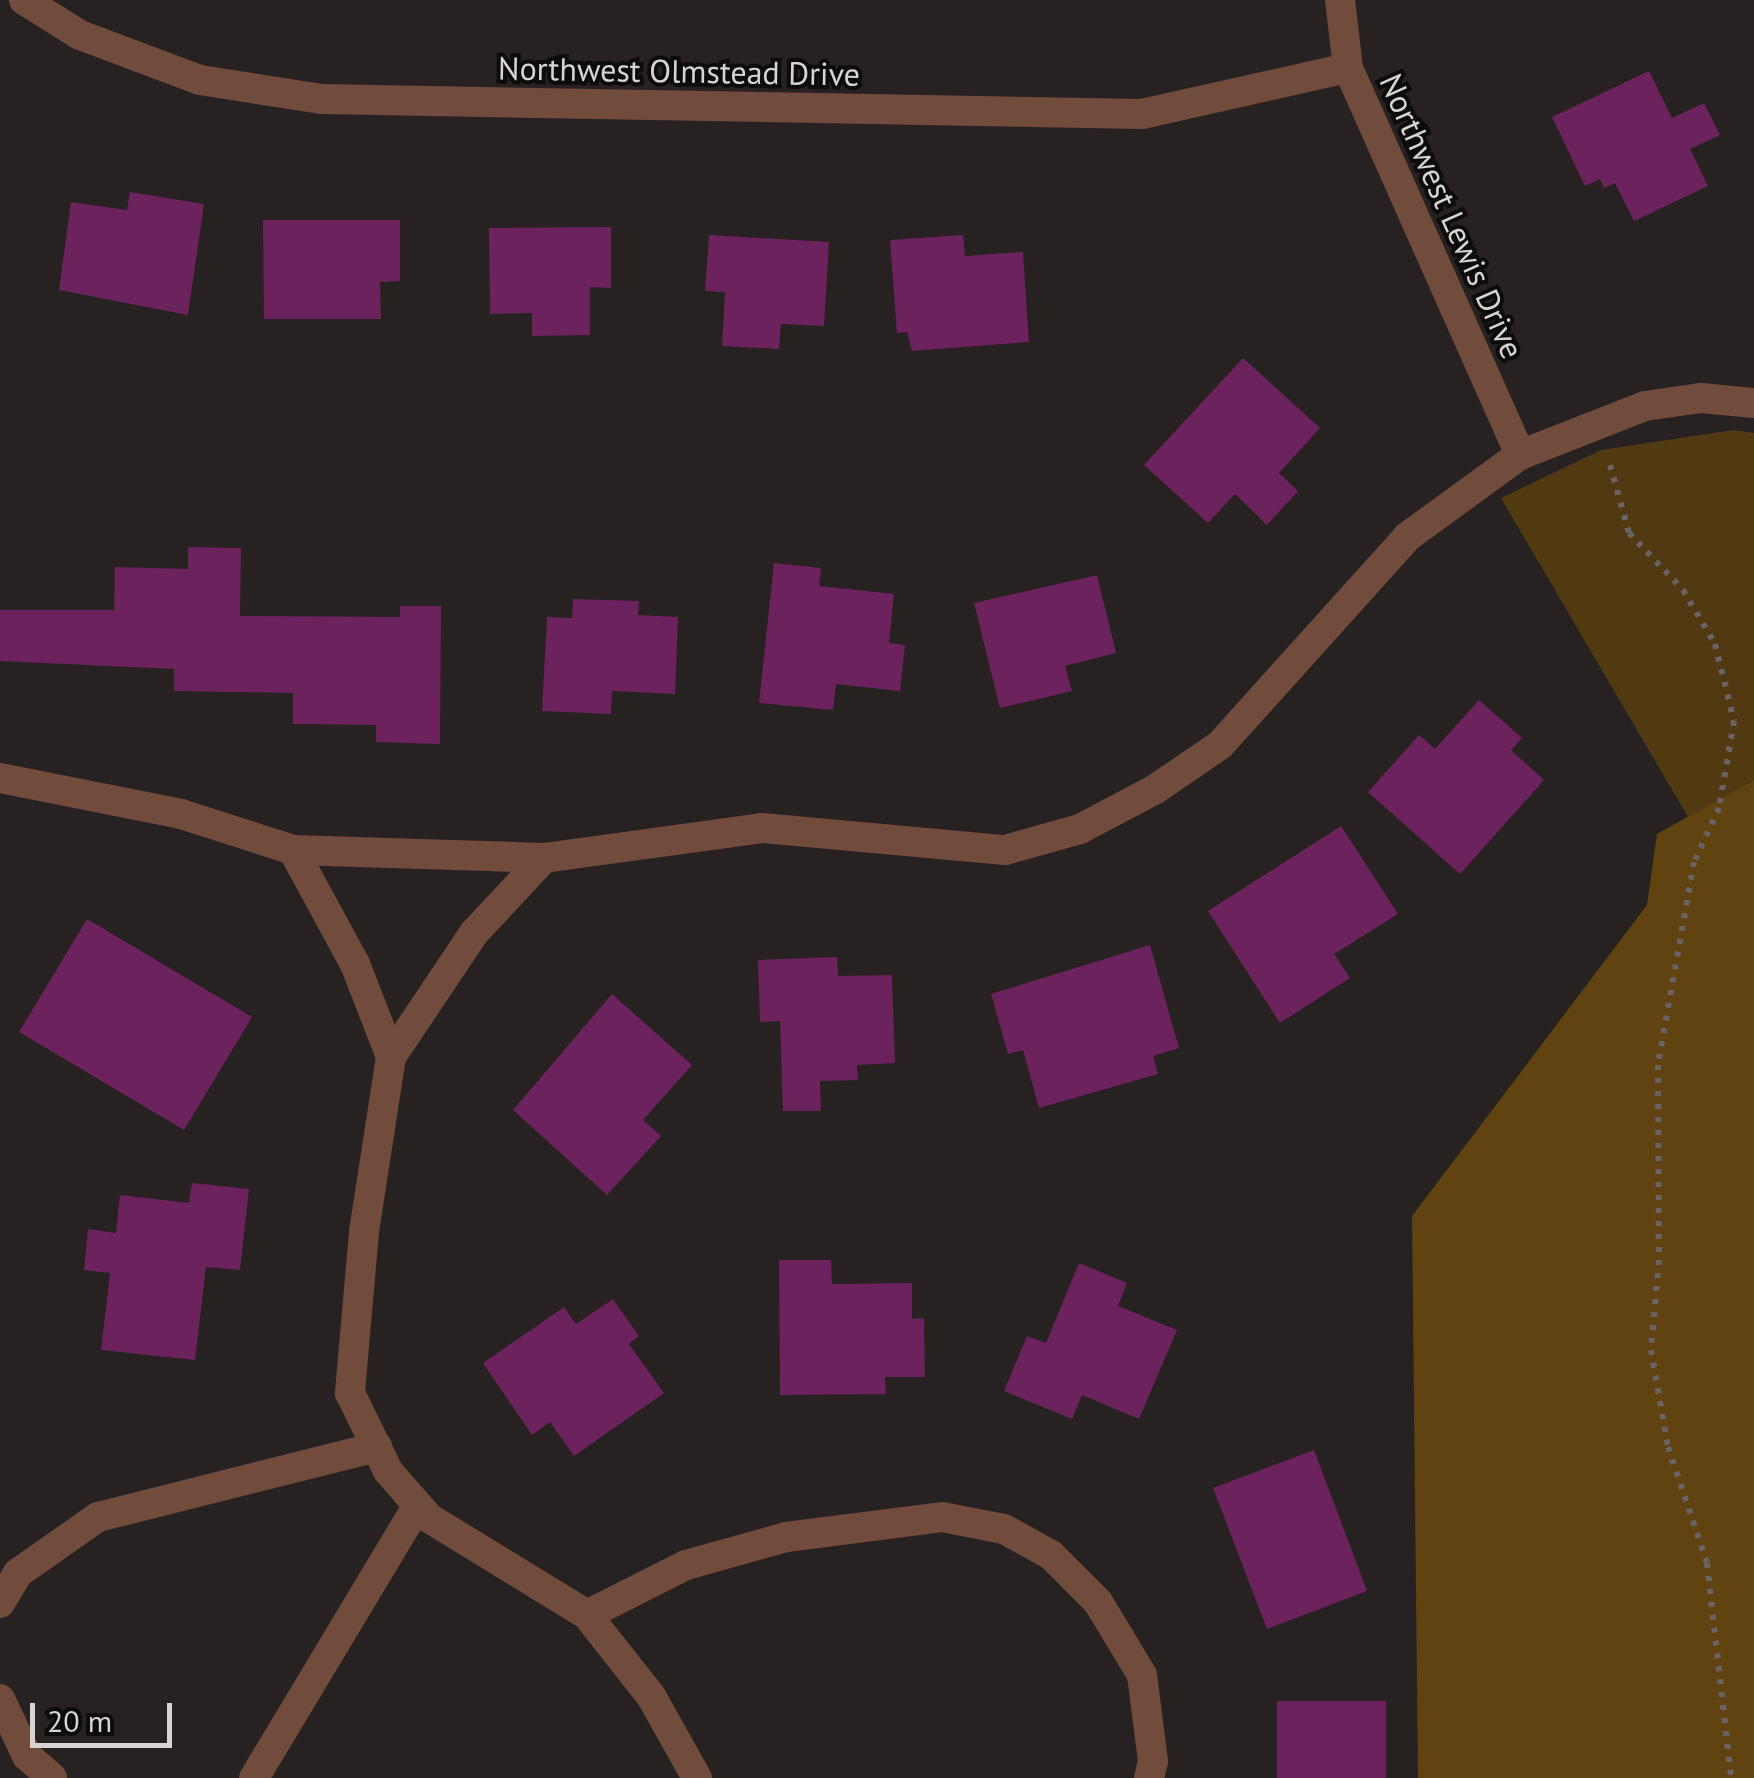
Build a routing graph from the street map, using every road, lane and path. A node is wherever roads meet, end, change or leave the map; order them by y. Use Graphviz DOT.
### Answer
graph roads {
  1 [pos="24,0"];
  2 [pos="1340,0"];
  3 [pos="1348,68"];
  4 [pos="1754,402"];
  5 [pos="1520,455"];
  6 [pos="1610,465"];
  7 [pos="0,778"];
  8 [pos="293,850"];
  9 [pos="544,858"];
  10 [pos="391,1057"];
  11 [pos="376,1447"];
  12 [pos="418,1505"];
  13 [pos="0,1603"];
  14 [pos="587,1615"];
  15 [pos="0,1699"];
  16 [pos="52,1778"];
  17 [pos="254,1778"];
  18 [pos="697,1778"];
  19 [pos="1149,1778"];
  20 [pos="1731,1778"];
  1 -- 3 [label="street, Northwest Olmstead Drive"];
  2 -- 3 [label="street, Northwest Lewis Drive"];
  3 -- 5 [label="street, Northwest Lewis Drive"];
  4 -- 5 [label="street"];
  5 -- 9 [label="street"];
  6 -- 20 [label="path"];
  7 -- 8 [label="street"];
  8 -- 9 [label="street"];
  8 -- 10 [label="street"];
  9 -- 10 [label="street"];
  10 -- 11 [label="street"];
  11 -- 12 [label="street"];
  11 -- 13 [label="street"];
  12 -- 14 [label="street"];
  12 -- 17 [label="street"];
  14 -- 18 [label="street"];
  14 -- 19 [label="street"];
  15 -- 16 [label="street"];
}
